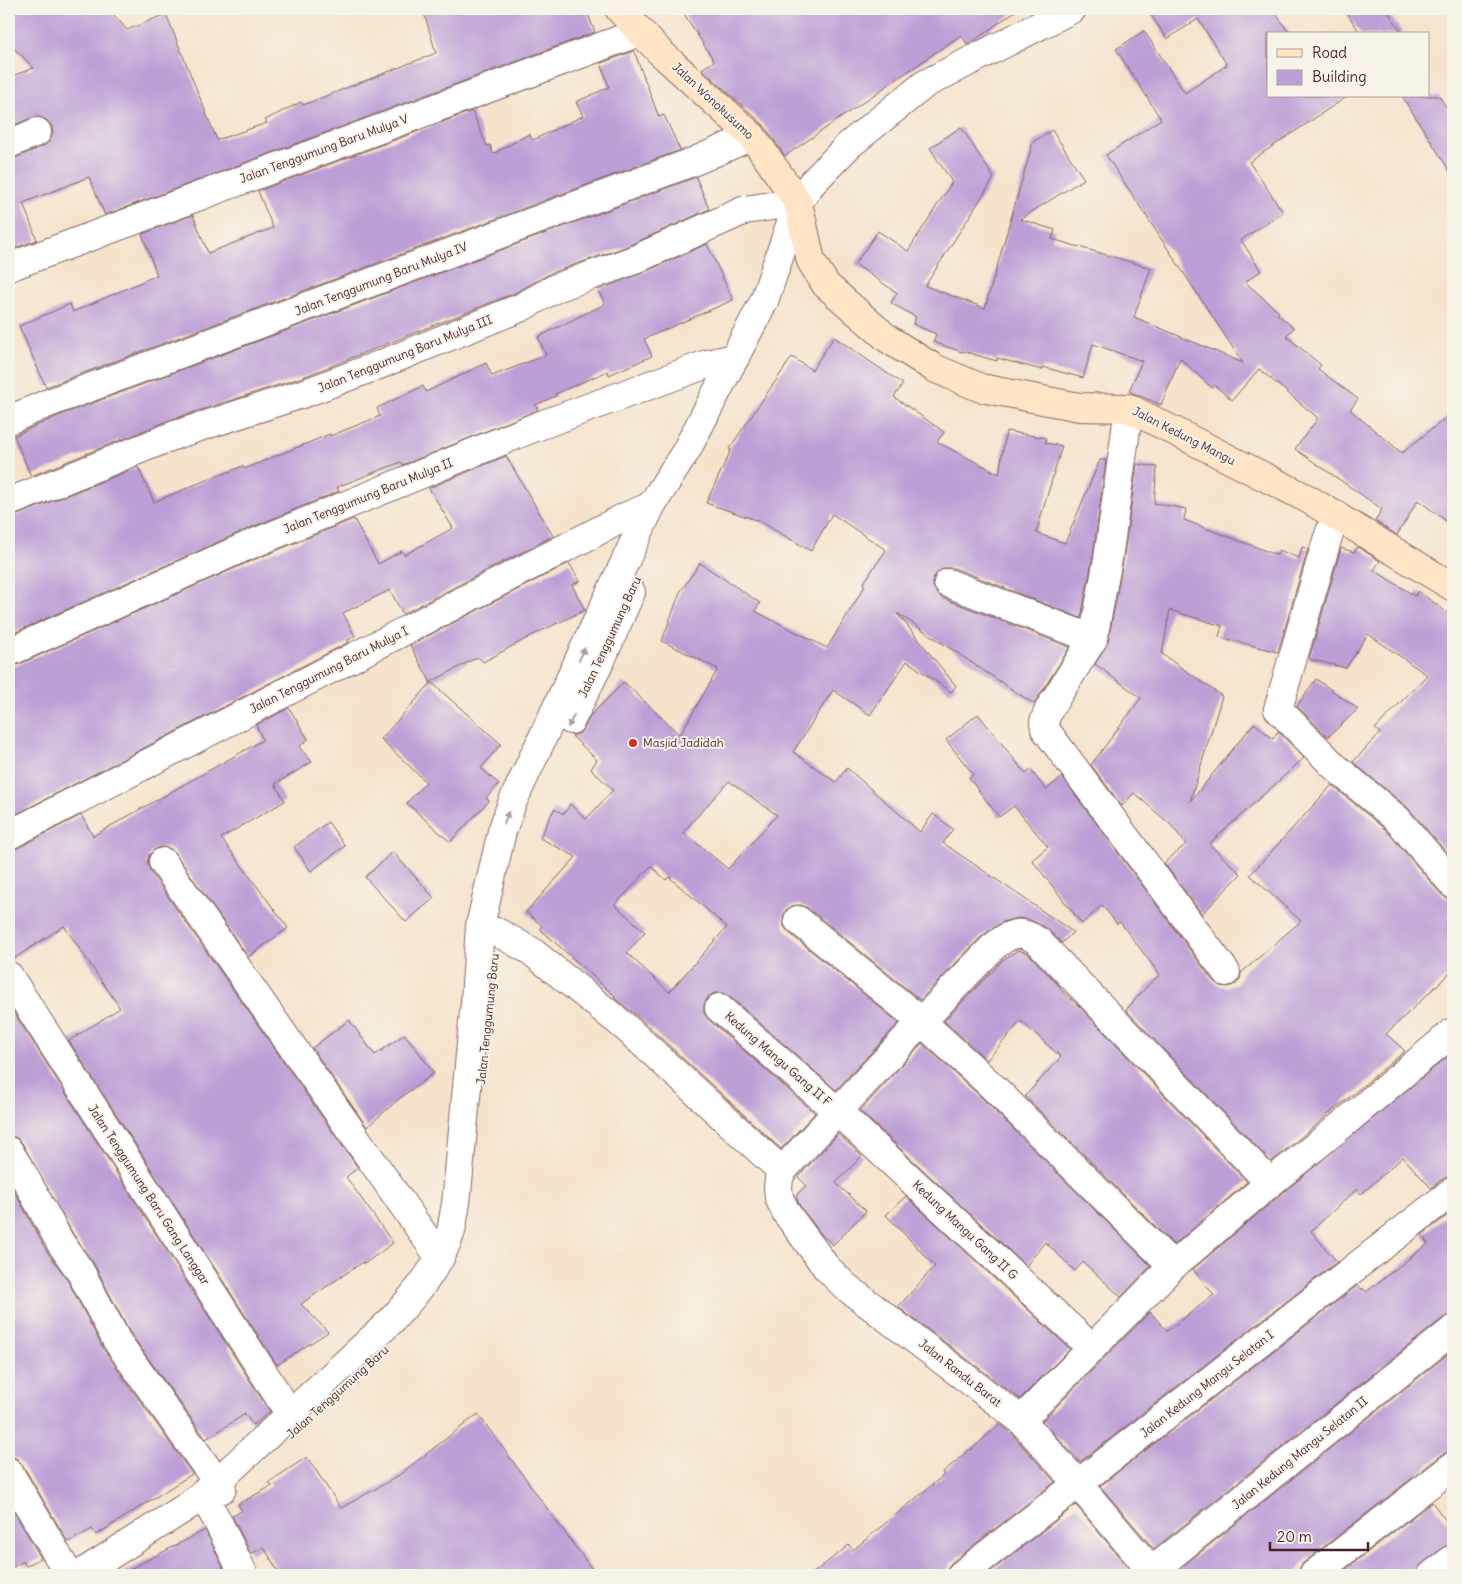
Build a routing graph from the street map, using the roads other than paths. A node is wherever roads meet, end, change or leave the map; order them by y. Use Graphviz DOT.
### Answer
graph roads {
  1 [pos="619,9"];
  2 [pos="1072,9"];
  3 [pos="640,32"];
  4 [pos="37,132"];
  5 [pos="752,136"];
  6 [pos="9,144"];
  7 [pos="798,202"];
  8 [pos="9,267"];
  9 [pos="735,358"];
  10 [pos="1129,408"];
  11 [pos="9,420"];
  12 [pos="686,451"];
  13 [pos="9,502"];
  14 [pos="651,506"];
  15 [pos="1336,516"];
  16 [pos="948,583"];
  17 [pos="1453,587"];
  18 [pos="1092,639"];
  19 [pos="9,652"];
  20 [pos="9,835"];
  21 [pos="163,862"];
  22 [pos="1453,884"];
  23 [pos="798,920"];
  24 [pos="497,932"];
  25 [pos="1226,972"];
  26 [pos="9,976"];
  27 [pos="719,1008"];
  28 [pos="921,1021"];
  29 [pos="1453,1032"];
  30 [pos="838,1111"];
  31 [pos="9,1151"];
  32 [pos="782,1171"];
  33 [pos="1270,1182"];
  34 [pos="1453,1191"];
  35 [pos="440,1258"];
  36 [pos="1173,1266"];
  37 [pos="1453,1330"];
  38 [pos="1092,1348"];
  39 [pos="290,1414"];
  40 [pos="1021,1420"];
  41 [pos="1453,1466"];
  42 [pos="9,1472"];
  43 [pos="1078,1484"];
  44 [pos="209,1499"];
  45 [pos="1453,1559"];
  46 [pos="1151,1574"];
  47 [pos="69,1575"];
  48 [pos="79,1575"];
  49 [pos="244,1575"];
  50 [pos="961,1575"];
  51 [pos="1313,1575"];
  52 [pos="1432,1575"];
  1 -- 3 [label="main road, Jalan Wonokusumo"];
  2 -- 7 [label="street, Jalan Tenggumung Baru"];
  3 -- 5 [label="main road, Jalan Wonokusumo"];
  3 -- 8 [label="street, Jalan Tenggumung Baru Mulya V"];
  4 -- 6 [label="street"];
  5 -- 7 [label="main road, Jalan Wonokusumo"];
  5 -- 11 [label="street, Jalan Tenggumung Baru Mulya IV"];
  7 -- 9 [label="street, Jalan Tenggumung Baru"];
  7 -- 10 [label="main road, Jalan Kedung Mangu"];
  7 -- 13 [label="street, Jalan Tenggumung Baru Mulya III"];
  9 -- 12 [label="street, Jalan Tenggumung Baru"];
  9 -- 19 [label="street, Jalan Tenggumung Baru Mulya II"];
  10 -- 15 [label="main road, Jalan Kedung Mangu"];
  10 -- 18 [label="street"];
  12 -- 14 [label="street, Jalan Tenggumung Baru"];
  12 -- 24 [label="street, Jalan Tenggumung Baru, one-way"];
  14 -- 20 [label="street, Jalan Tenggumung Baru Mulya I"];
  35 -- 14 [label="street, Jalan Tenggumung Baru, one-way"];
  15 -- 17 [label="main road, Jalan Kedung Mangu"];
  15 -- 22 [label="street"];
  16 -- 18 [label="street"];
  18 -- 25 [label="street"];
  21 -- 35 [label="street"];
  23 -- 28 [label="street"];
  24 -- 32 [label="street"];
  24 -- 44 [label="street, Jalan Tenggumung Baru"];
  26 -- 39 [label="street, Jalan Tenggumung Baru Gang Langgar"];
  27 -- 30 [label="street, Kedung Mangu Gang II F"];
  28 -- 30 [label="street"];
  28 -- 33 [label="street"];
  28 -- 36 [label="street"];
  29 -- 33 [label="street"];
  30 -- 32 [label="street"];
  30 -- 38 [label="street, Kedung Mangu Gang II G"];
  31 -- 44 [label="street"];
  32 -- 40 [label="street, Jalan Randu Barat"];
  33 -- 36 [label="street"];
  34 -- 43 [label="street, Jalan Kedung Mangu Selatan I"];
  35 -- 39 [label="street, Jalan Tenggumung Baru"];
  36 -- 38 [label="street"];
  37 -- 46 [label="street, Jalan Kedung Mangu Selatan II"];
  38 -- 40 [label="street"];
  39 -- 44 [label="street, Jalan Tenggumung Baru"];
  40 -- 43 [label="street, Jalan Randu Barat"];
  41 -- 51 [label="street"];
  42 -- 47 [label="street"];
  43 -- 46 [label="street, Jalan Randu Barat"];
  43 -- 50 [label="street, Jalan Kedung Mangu Selatan I"];
  44 -- 48 [label="street, Jalan Tenggumung Baru"];
  44 -- 49 [label="street"];
  45 -- 52 [label="street"];
}
